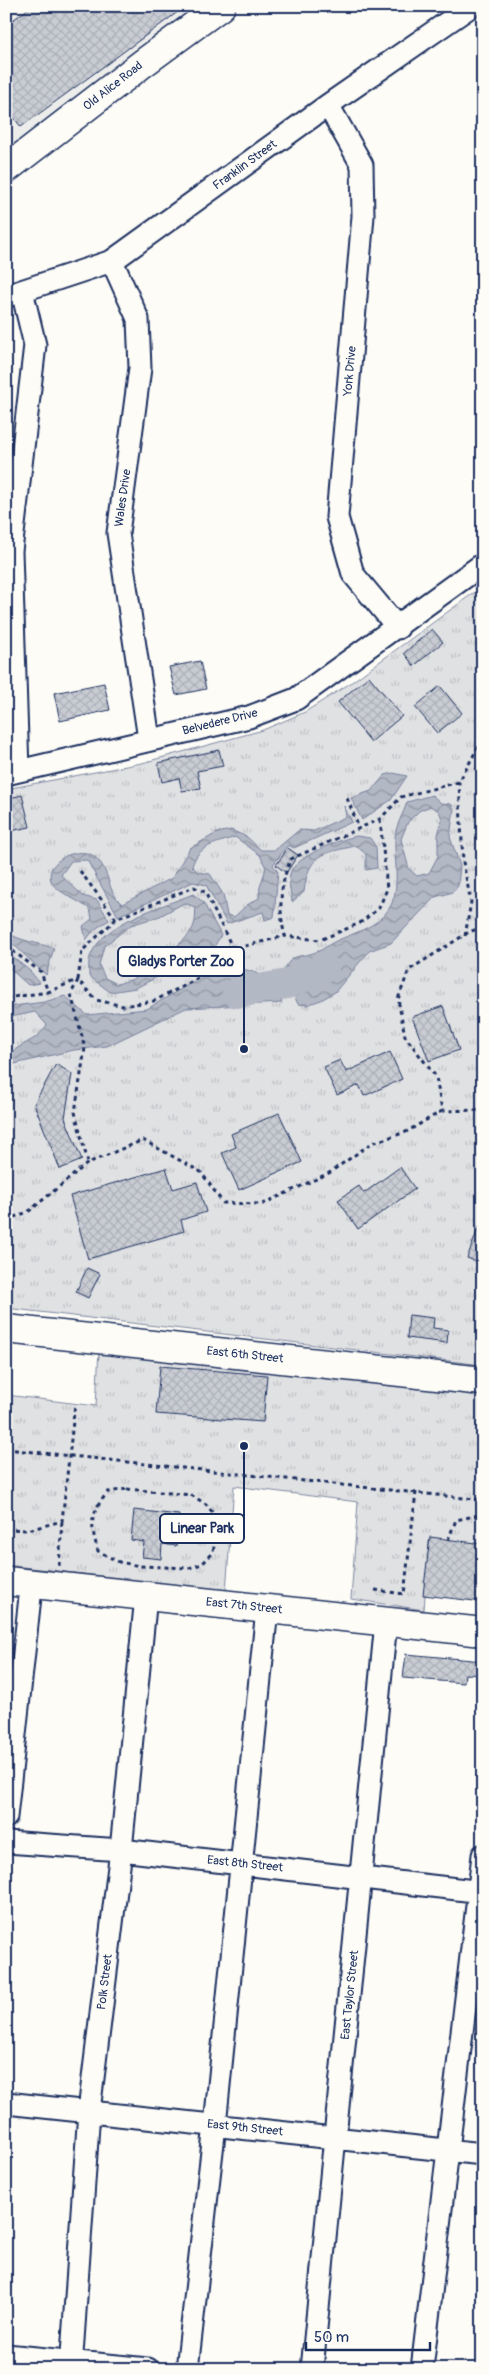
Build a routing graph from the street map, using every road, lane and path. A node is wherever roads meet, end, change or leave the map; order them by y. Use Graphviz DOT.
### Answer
graph roads {
  1 [pos="221,6"];
  2 [pos="471,6"];
  3 [pos="328,105"];
  4 [pos="8,163"];
  5 [pos="112,261"];
  6 [pos="14,294"];
  7 [pos="483,564"];
  8 [pos="398,628"];
  9 [pos="483,738"];
  10 [pos="149,739"];
  11 [pos="12,772"];
  12 [pos="459,782"];
  13 [pos="347,798"];
  14 [pos="380,818"];
  15 [pos="359,828"];
  16 [pos="80,871"];
  17 [pos="116,919"];
  18 [pos="483,927"];
  19 [pos="285,936"];
  20 [pos="464,937"];
  21 [pos="6,946"];
  22 [pos="233,949"];
  23 [pos="78,980"];
  24 [pos="48,992"];
  25 [pos="6,998"];
  26 [pos="483,1110"];
  27 [pos="442,1111"];
  28 [pos="88,1163"];
  29 [pos="6,1220"];
  30 [pos="6,1328"];
  31 [pos="483,1381"];
  32 [pos="75,1403"];
  33 [pos="6,1449"];
  34 [pos="71,1454"];
  35 [pos="416,1492"];
  36 [pos="483,1500"];
  37 [pos="483,1514"];
  38 [pos="62,1521"];
  39 [pos="6,1529"];
  40 [pos="448,1540"];
  41 [pos="176,1567"];
  42 [pos="59,1568"];
  43 [pos="6,1581"];
  44 [pos="375,1590"];
  45 [pos="146,1596"];
  46 [pos="30,1597"];
  47 [pos="267,1609"];
  48 [pos="386,1622"];
  49 [pos="483,1632"];
  50 [pos="6,1817"];
  51 [pos="6,1842"];
  52 [pos="121,1850"];
  53 [pos="483,1855"];
  54 [pos="240,1864"];
  55 [pos="362,1877"];
  56 [pos="481,1892"];
  57 [pos="6,2103"];
  58 [pos="89,2111"];
  59 [pos="215,2125"];
  60 [pos="335,2138"];
  61 [pos="449,2150"];
  62 [pos="483,2154"];
  63 [pos="6,2355"];
  64 [pos="71,2365"];
  65 [pos="148,2369"];
  66 [pos="188,2369"];
  67 [pos="312,2369"];
  68 [pos="422,2369"];
  1 -- 4 [label="main road, Old Alice Road"];
  2 -- 3 [label="street, Franklin Street"];
  3 -- 5 [label="street, Franklin Street"];
  3 -- 8 [label="street, York Drive"];
  5 -- 6 [label="street, Franklin Street"];
  5 -- 10 [label="street, Wales Drive"];
  6 -- 11 [label="street"];
  7 -- 8 [label="street, Belvedere Drive"];
  8 -- 10 [label="street, Belvedere Drive"];
  9 -- 12 [label="path"];
  10 -- 11 [label="street, Belvedere Drive"];
  12 -- 14 [label="path"];
  12 -- 20 [label="path"];
  13 -- 15 [label="path"];
  14 -- 15 [label="path"];
  14 -- 19 [label="path"];
  15 -- 19 [label="path"];
  16 -- 17 [label="path"];
  17 -- 22 [label="path"];
  17 -- 23 [label="path"];
  18 -- 20 [label="path"];
  19 -- 22 [label="path"];
  20 -- 27 [label="path"];
  21 -- 24 [label="path"];
  22 -- 23 [label="path"];
  23 -- 24 [label="path"];
  23 -- 28 [label="path"];
  24 -- 25 [label="path"];
  26 -- 27 [label="path"];
  27 -- 28 [label="path"];
  28 -- 29 [label="path"];
  30 -- 31 [label="main road, East 6th Street"];
  32 -- 34 [label="path"];
  33 -- 34 [label="path"];
  34 -- 35 [label="path"];
  34 -- 38 [label="path"];
  35 -- 36 [label="path"];
  35 -- 44 [label="path"];
  37 -- 40 [label="path"];
  38 -- 39 [label="path"];
  38 -- 42 [label="path"];
  41 -- 41 [label="path"];
  43 -- 45 [label="main road, East 7th Street"];
  45 -- 47 [label="main road, East 7th Street"];
  45 -- 52 [label="street, Polk Street"];
  46 -- 50 [label="street"];
  47 -- 48 [label="main road, East 7th Street"];
  47 -- 54 [label="street"];
  48 -- 49 [label="main road, East 7th Street"];
  48 -- 55 [label="street, East Taylor Street"];
  51 -- 52 [label="street, East 8th Street"];
  52 -- 54 [label="street, East 8th Street"];
  52 -- 58 [label="street, Polk Street"];
  53 -- 56 [label="street"];
  54 -- 55 [label="street, East 8th Street"];
  54 -- 59 [label="street"];
  55 -- 56 [label="street, East 8th Street"];
  55 -- 60 [label="street, East Taylor Street"];
  56 -- 61 [label="street"];
  57 -- 58 [label="street, East 9th Street"];
  58 -- 59 [label="street, East 9th Street"];
  58 -- 64 [label="street, Polk Street"];
  59 -- 60 [label="street, East 9th Street"];
  59 -- 66 [label="street"];
  60 -- 61 [label="street, East 9th Street"];
  60 -- 67 [label="street, East Taylor Street"];
  61 -- 62 [label="street, East 9th Street"];
  61 -- 68 [label="street"];
  63 -- 64 [label="street"];
  64 -- 65 [label="street"];
}
